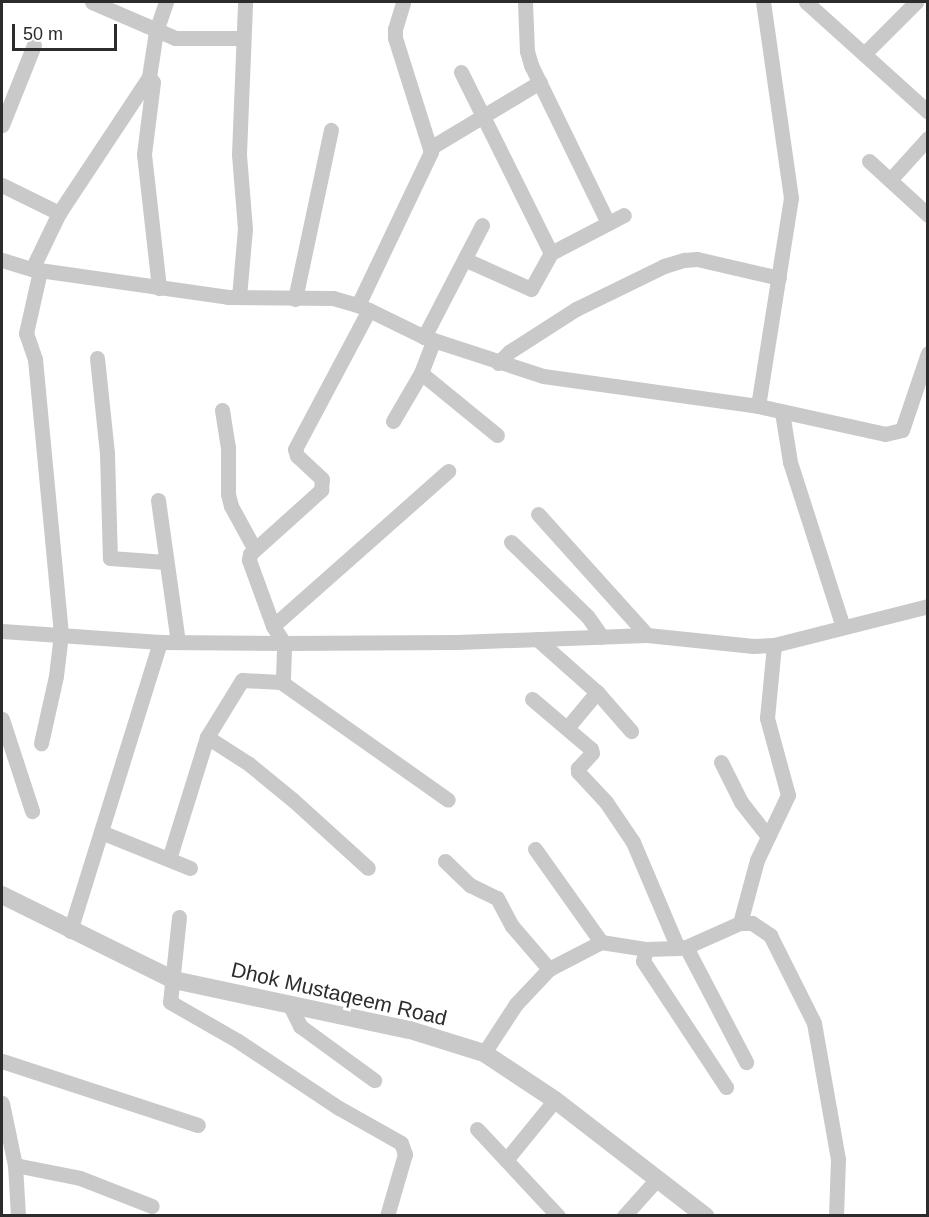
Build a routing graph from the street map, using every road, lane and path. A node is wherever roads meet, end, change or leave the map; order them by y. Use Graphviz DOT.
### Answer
graph roads {
  1 [pos="92,2"];
  2 [pos="166,2"];
  3 [pos="245,2"];
  4 [pos="404,2"];
  5 [pos="525,2"];
  6 [pos="763,2"];
  7 [pos="806,2"];
  8 [pos="916,2"];
  9 [pos="922,2"];
  10 [pos="927,7"];
  11 [pos="156,31"];
  12 [pos="243,38"];
  13 [pos="34,45"];
  14 [pos="864,54"];
  15 [pos="461,72"];
  16 [pos="148,77"];
  17 [pos="540,82"];
  18 [pos="927,112"];
  19 [pos="483,116"];
  20 [pos="2,125"];
  21 [pos="331,130"];
  22 [pos="927,138"];
  23 [pos="430,148"];
  24 [pos="869,161"];
  25 [pos="890,180"];
  26 [pos="2,185"];
  27 [pos="59,213"];
  28 [pos="624,215"];
  29 [pos="927,215"];
  30 [pos="608,223"];
  31 [pos="482,225"];
  32 [pos="551,253"];
  33 [pos="464,259"];
  34 [pos="2,260"];
  35 [pos="36,270"];
  36 [pos="778,278"];
  37 [pos="159,288"];
  38 [pos="239,297"];
  39 [pos="295,299"];
  40 [pos="364,308"];
  41 [pos="428,339"];
  42 [pos="927,352"];
  43 [pos="97,358"];
  44 [pos="498,363"];
  45 [pos="421,373"];
  46 [pos="758,406"];
  47 [pos="222,410"];
  48 [pos="782,412"];
  49 [pos="393,421"];
  50 [pos="496,435"];
  51 [pos="448,471"];
  52 [pos="158,501"];
  53 [pos="538,514"];
  54 [pos="511,542"];
  55 [pos="254,548"];
  56 [pos="166,562"];
  57 [pos="927,606"];
  58 [pos="273,626"];
  59 [pos="843,627"];
  60 [pos="2,631"];
  61 [pos="60,634"];
  62 [pos="647,635"];
  63 [pos="602,637"];
  64 [pos="537,639"];
  65 [pos="160,642"];
  66 [pos="178,642"];
  67 [pos="284,643"];
  68 [pos="774,645"];
  69 [pos="281,682"];
  70 [pos="597,692"];
  71 [pos="532,699"];
  72 [pos="2,719"];
  73 [pos="567,728"];
  74 [pos="631,731"];
  75 [pos="207,737"];
  76 [pos="40,743"];
  77 [pos="721,762"];
  78 [pos="448,800"];
  79 [pos="32,811"];
  80 [pos="101,832"];
  81 [pos="767,835"];
  82 [pos="535,849"];
  83 [pos="169,859"];
  84 [pos="445,861"];
  85 [pos="190,868"];
  86 [pos="368,868"];
  87 [pos="2,895"];
  88 [pos="179,917"];
  89 [pos="740,923"];
  90 [pos="70,931"];
  91 [pos="601,942"];
  92 [pos="682,948"];
  93 [pos="646,949"];
  94 [pos="549,969"];
  95 [pos="174,980"];
  96 [pos="289,1004"];
  97 [pos="484,1053"];
  98 [pos="2,1061"];
  99 [pos="746,1062"];
  100 [pos="374,1080"];
  101 [pos="726,1087"];
  102 [pos="555,1100"];
  103 [pos="2,1103"];
  104 [pos="198,1125"];
  105 [pos="477,1129"];
  106 [pos="506,1160"];
  107 [pos="15,1165"];
  108 [pos="657,1179"];
  109 [pos="152,1206"];
  110 [pos="555,1214"];
  111 [pos="18,1215"];
  112 [pos="387,1215"];
  113 [pos="624,1215"];
  114 [pos="705,1215"];
  115 [pos="836,1215"];
  1 -- 11 [label="street"];
  2 -- 11 [label="street"];
  3 -- 12 [label="street"];
  4 -- 23 [label="street"];
  5 -- 17 [label="street"];
  6 -- 36 [label="street"];
  7 -- 14 [label="street"];
  8 -- 14 [label="street"];
  9 -- 10 [label="street"];
  11 -- 12 [label="street"];
  11 -- 16 [label="street"];
  12 -- 38 [label="street"];
  13 -- 20 [label="street"];
  14 -- 18 [label="street"];
  15 -- 19 [label="street"];
  16 -- 27 [label="street"];
  16 -- 37 [label="street"];
  17 -- 19 [label="street"];
  17 -- 30 [label="street"];
  19 -- 23 [label="street"];
  19 -- 32 [label="street"];
  21 -- 39 [label="street"];
  22 -- 25 [label="street"];
  23 -- 40 [label="street"];
  24 -- 25 [label="street"];
  25 -- 29 [label="street"];
  26 -- 27 [label="street"];
  27 -- 35 [label="street"];
  28 -- 30 [label="street"];
  30 -- 32 [label="street"];
  31 -- 33 [label="street"];
  32 -- 33 [label="street"];
  33 -- 41 [label="street"];
  34 -- 35 [label="street"];
  35 -- 37 [label="street"];
  35 -- 61 [label="street"];
  36 -- 44 [label="street"];
  36 -- 46 [label="street"];
  37 -- 38 [label="street"];
  38 -- 39 [label="street"];
  39 -- 40 [label="street"];
  40 -- 41 [label="street"];
  40 -- 55 [label="street"];
  41 -- 44 [label="street"];
  41 -- 45 [label="street"];
  42 -- 48 [label="street"];
  43 -- 56 [label="street"];
  44 -- 46 [label="street"];
  45 -- 49 [label="street"];
  45 -- 50 [label="street"];
  46 -- 48 [label="street"];
  47 -- 55 [label="street"];
  48 -- 59 [label="street"];
  51 -- 58 [label="street"];
  52 -- 56 [label="street"];
  53 -- 62 [label="street"];
  54 -- 63 [label="street"];
  55 -- 58 [label="street"];
  56 -- 66 [label="street"];
  57 -- 59 [label="street"];
  58 -- 67 [label="street"];
  59 -- 68 [label="street"];
  60 -- 61 [label="street"];
  61 -- 65 [label="street"];
  61 -- 76 [label="street"];
  62 -- 63 [label="street"];
  62 -- 68 [label="street"];
  63 -- 64 [label="street"];
  64 -- 67 [label="street"];
  64 -- 70 [label="street"];
  65 -- 66 [label="street"];
  65 -- 80 [label="street"];
  66 -- 67 [label="street"];
  67 -- 69 [label="street"];
  68 -- 81 [label="street"];
  69 -- 75 [label="street"];
  69 -- 78 [label="street"];
  70 -- 73 [label="street"];
  70 -- 74 [label="street"];
  71 -- 73 [label="street"];
  72 -- 79 [label="street"];
  73 -- 92 [label="street"];
  75 -- 83 [label="street"];
  75 -- 86 [label="street"];
  77 -- 81 [label="street"];
  80 -- 83 [label="street"];
  80 -- 90 [label="street"];
  81 -- 89 [label="street"];
  82 -- 91 [label="street"];
  83 -- 85 [label="street"];
  84 -- 94 [label="street"];
  87 -- 90 [label="street, Dhok Mustaqeem Road"];
  88 -- 95 [label="street"];
  89 -- 92 [label="street"];
  89 -- 115 [label="street"];
  90 -- 95 [label="street, Dhok Mustaqeem Road"];
  91 -- 93 [label="street"];
  91 -- 94 [label="street"];
  92 -- 93 [label="street"];
  92 -- 99 [label="street"];
  93 -- 101 [label="street"];
  94 -- 97 [label="street"];
  95 -- 96 [label="street, Dhok Mustaqeem Road"];
  95 -- 112 [label="street"];
  96 -- 97 [label="street, Dhok Mustaqeem Road"];
  96 -- 100 [label="street"];
  97 -- 102 [label="street, Dhok Mustaqeem Road"];
  98 -- 104 [label="street"];
  102 -- 106 [label="street"];
  102 -- 108 [label="street, Dhok Mustaqeem Road"];
  103 -- 107 [label="street"];
  105 -- 106 [label="street"];
  106 -- 110 [label="street"];
  107 -- 109 [label="street"];
  107 -- 111 [label="street"];
  108 -- 113 [label="street"];
  108 -- 114 [label="street, Dhok Mustaqeem Road"];
}
